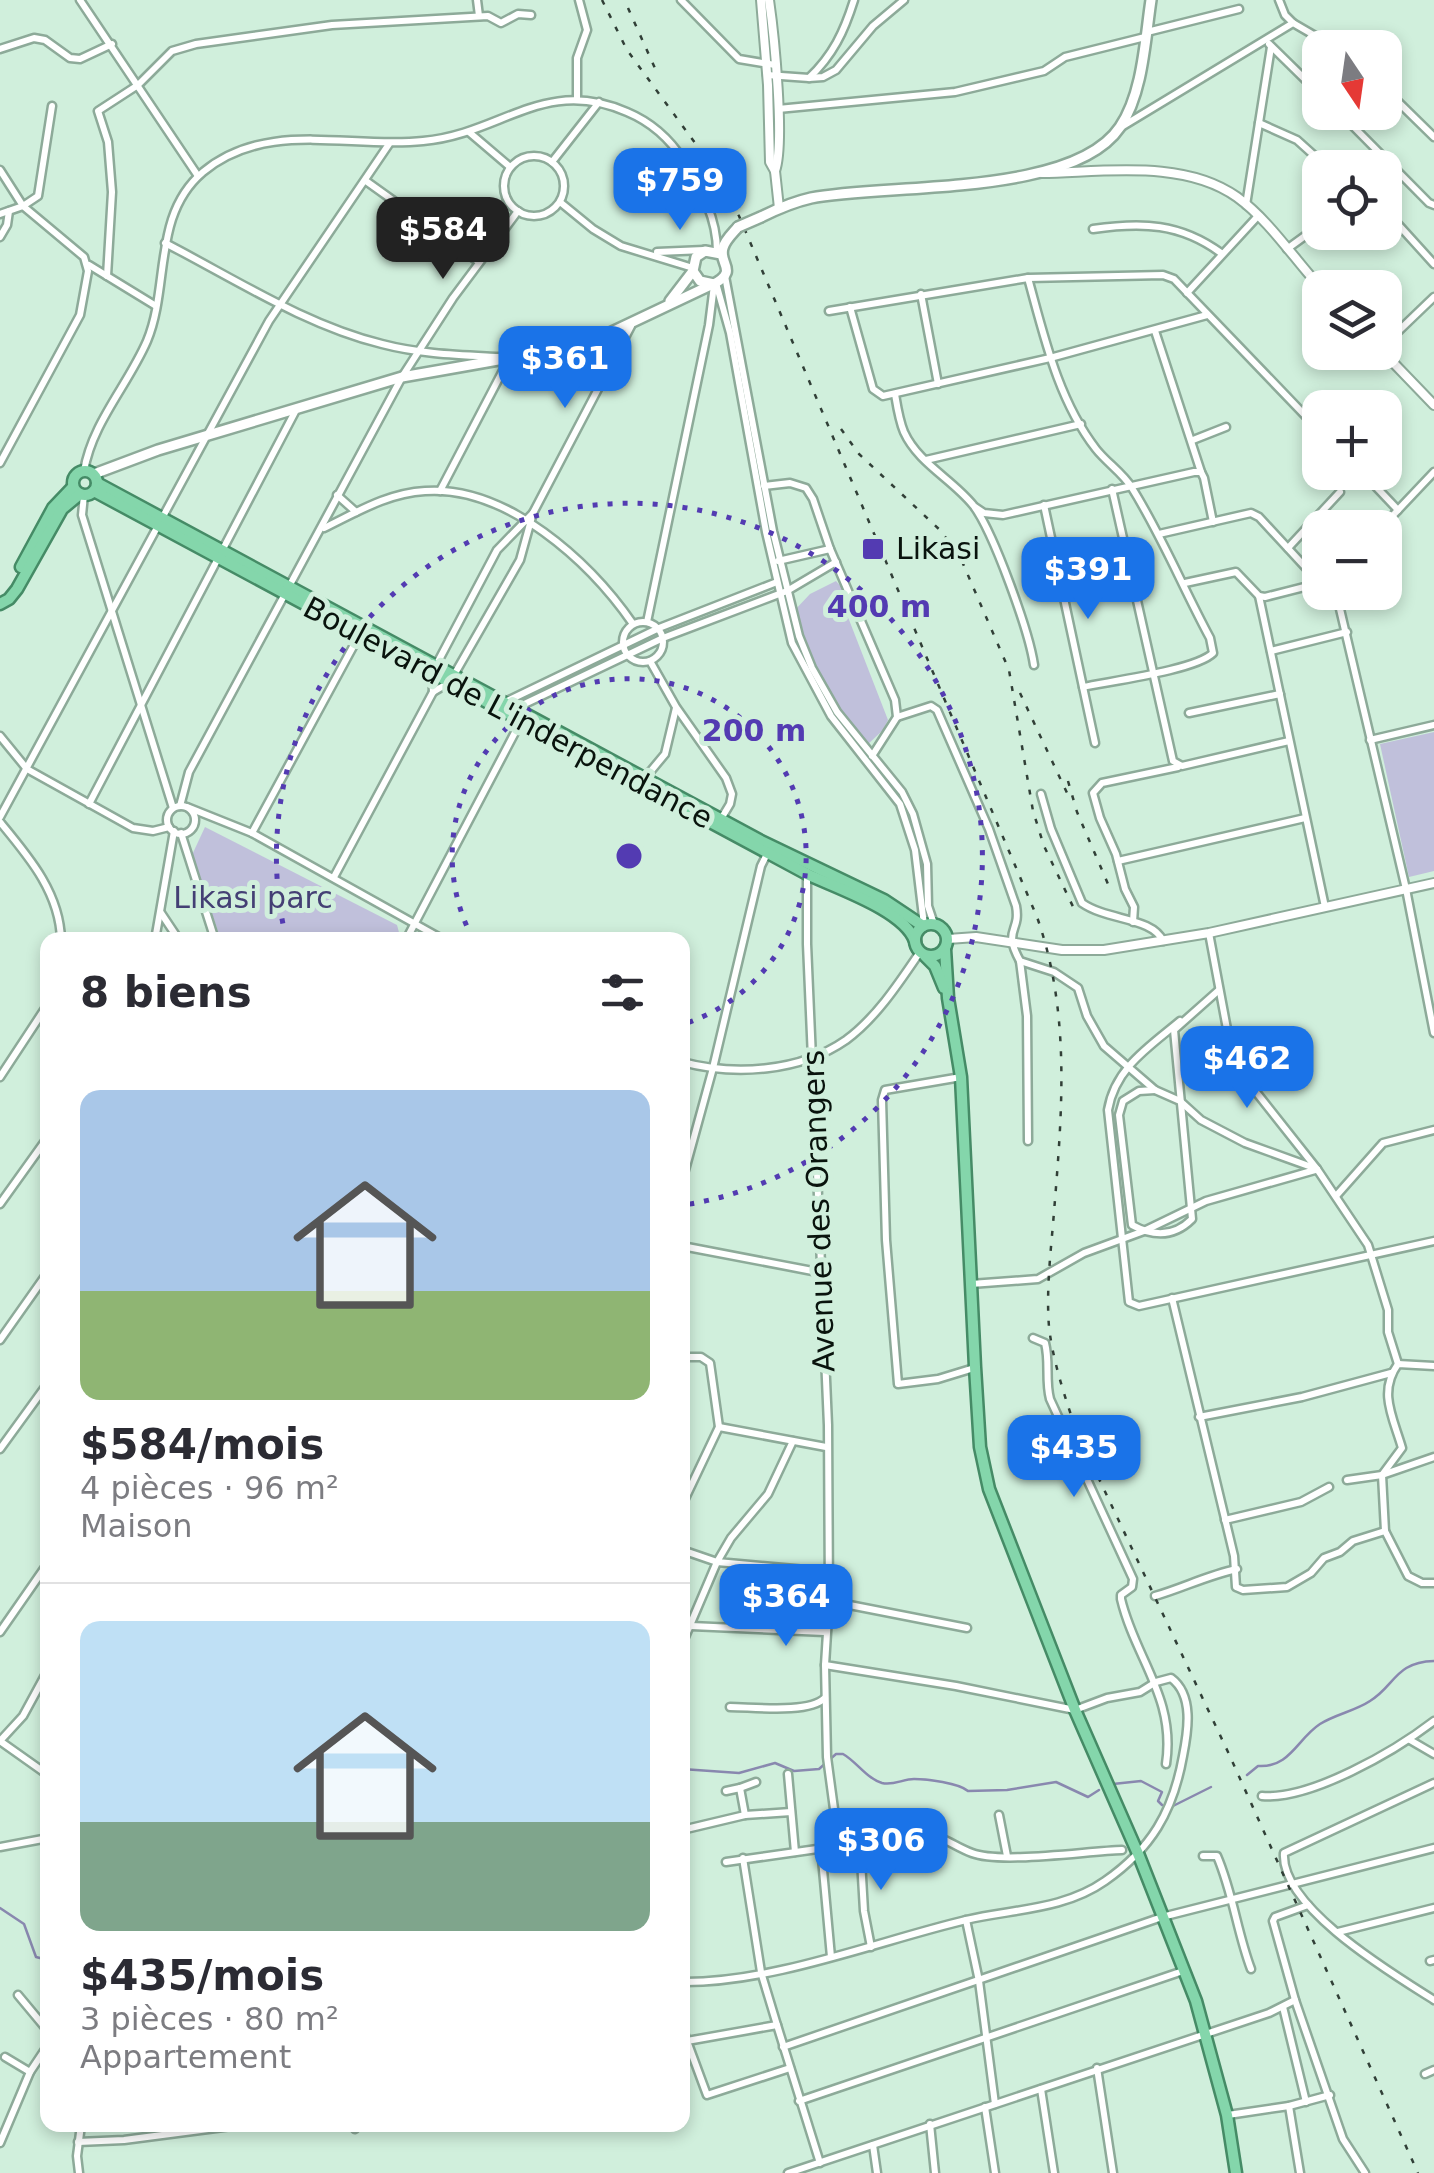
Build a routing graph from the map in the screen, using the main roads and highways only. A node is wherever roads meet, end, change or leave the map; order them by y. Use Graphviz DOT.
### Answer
graph roads {
  1 [pos="1150,0"];
  2 [pos="716,252"];
  3 [pos="693,269"];
  4 [pos="714,284"];
  5 [pos="669,304"];
  6 [pos="86,485"];
  7 [pos="2,601"];
  8 [pos="507,707"];
  9 [pos="718,822"];
  10 [pos="808,870"];
  11 [pos="927,925"];
  12 [pos="946,944"];
  13 [pos="920,949"];
  14 [pos="948,998"];
  15 [pos="1236,2173"];
  1 -- 2 [label="main road, bridge"];
  2 -- 3 [label="main road"];
  2 -- 4 [label="main road"];
  3 -- 4 [label="main road"];
  3 -- 5 [label="main road"];
  4 -- 5 [label="main road"];
  5 -- 6 [label="main road"];
  6 -- 7 [label="highway"];
  6 -- 8 [label="highway, Boulevard de L'inderpendance"];
  8 -- 9 [label="highway, Boulevard de L'inderpendance"];
  8 -- 9 [label="highway, Boulevard de L'inderpendance"];
  9 -- 10 [label="highway, Boulevard de L'inderpendance"];
  10 -- 11 [label="highway, Boulevard de L'inderpendance"];
  10 -- 13 [label="highway, Boulevard de L'inderpendance"];
  11 -- 12 [label="highway, Boulevard de L'inderpendance"];
  11 -- 13 [label="highway"];
  12 -- 13 [label="highway"];
  12 -- 14 [label="highway"];
  13 -- 14 [label="highway"];
  14 -- 15 [label="highway"];
}
